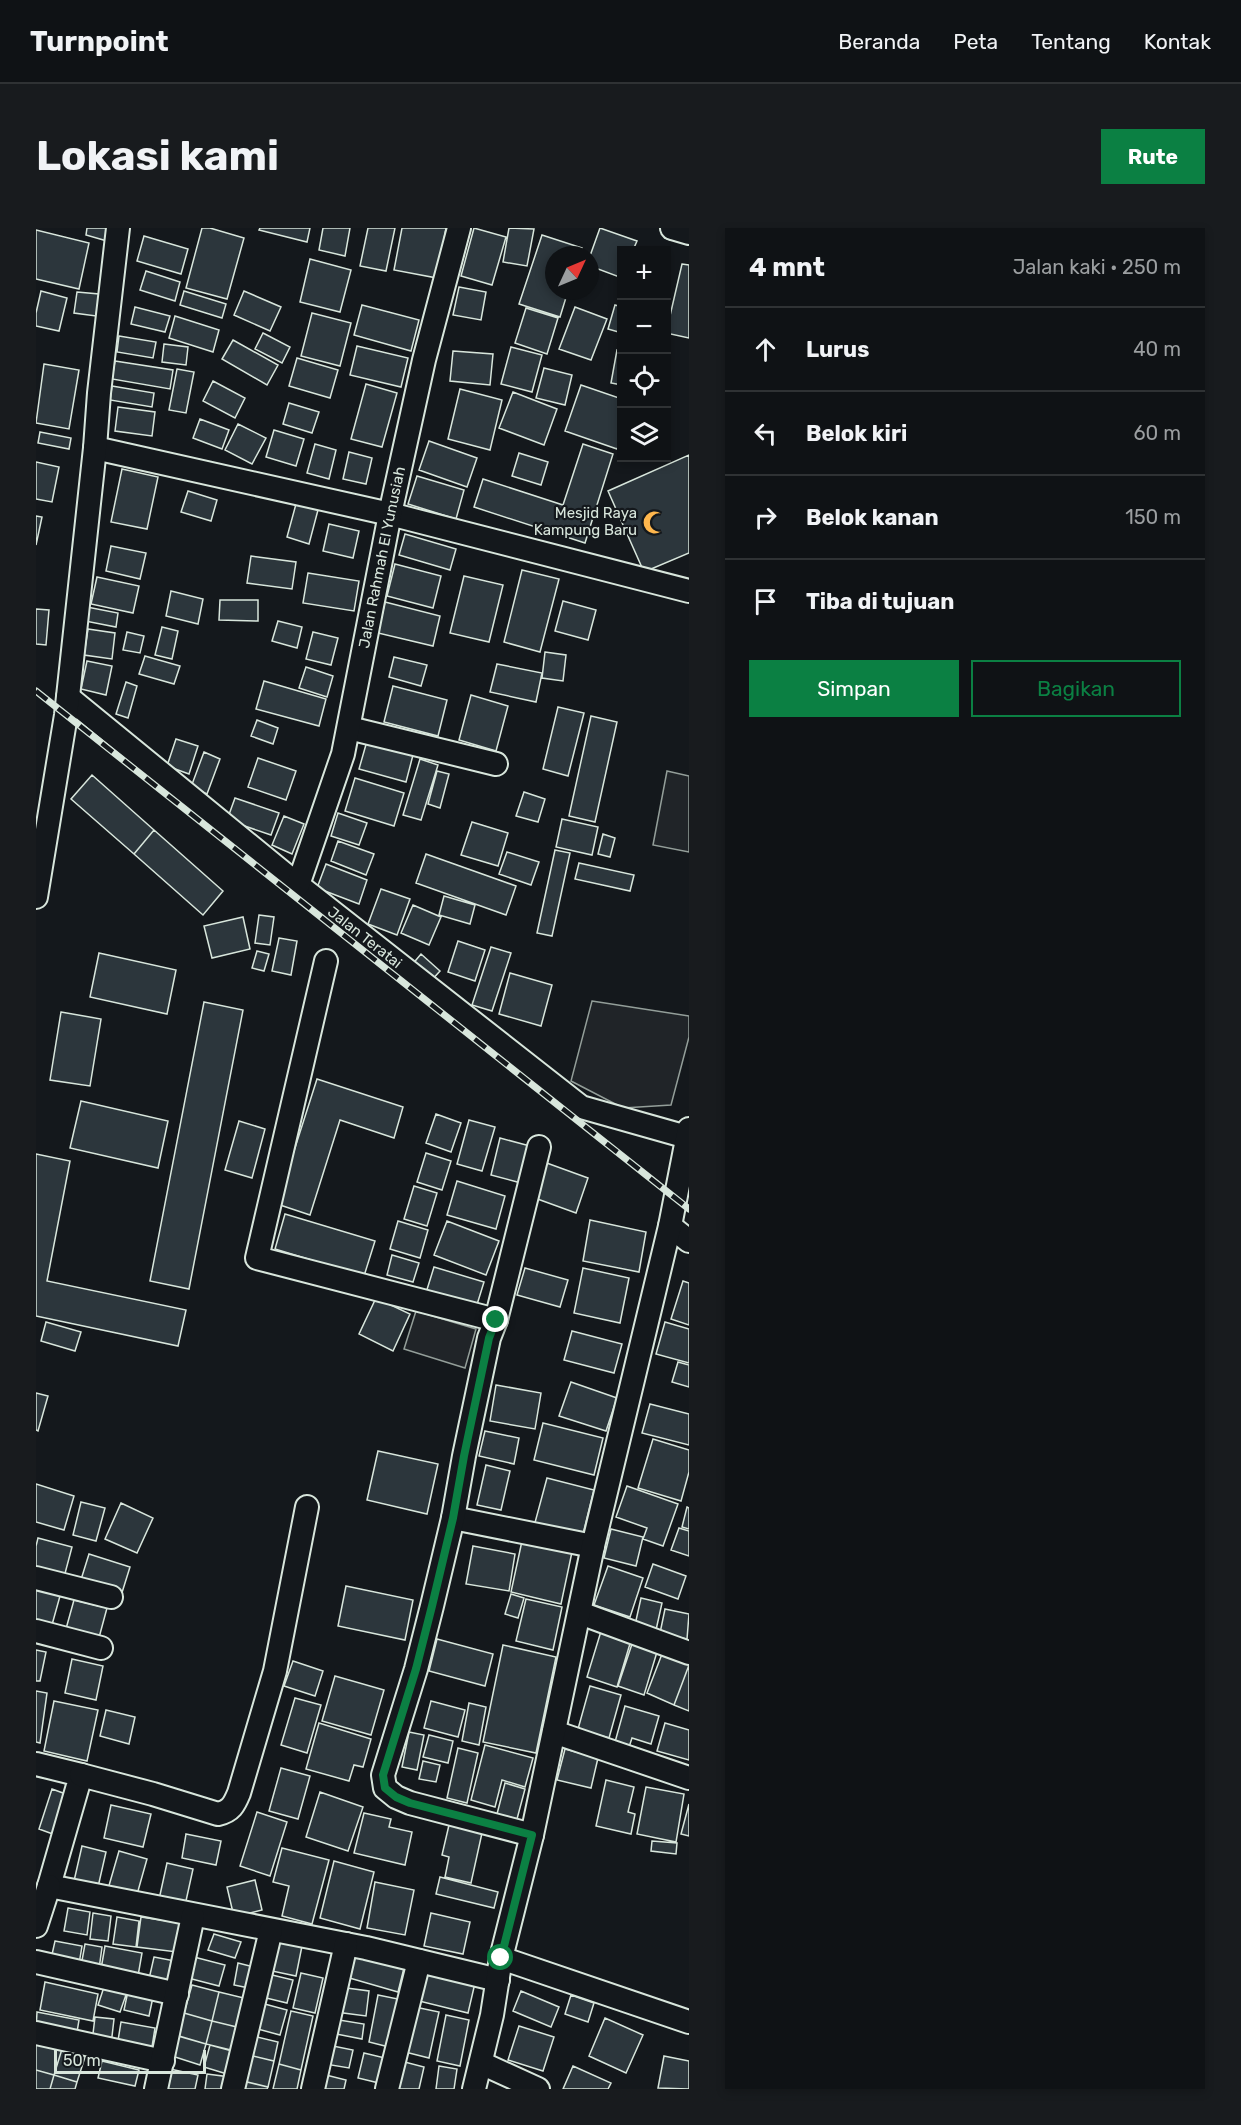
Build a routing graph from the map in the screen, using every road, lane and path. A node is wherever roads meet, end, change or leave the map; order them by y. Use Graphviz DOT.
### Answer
graph roads {
  1 [pos="118,228"];
  2 [pos="459,228"];
  3 [pos="672,228"];
  4 [pos="689,233"];
  5 [pos="95,448"];
  6 [pos="390,514"];
  7 [pos="689,591"];
  8 [pos="68,697"];
  9 [pos="349,728"];
  10 [pos="496,764"];
  11 [pos="38,872"];
  12 [pos="298,885"];
  13 [pos="36,897"];
  14 [pos="326,961"];
  15 [pos="688,1133"];
  16 [pos="539,1147"];
  17 [pos="683,1190"];
  18 [pos="670,1226"];
  19 [pos="689,1241"];
  20 [pos="496,1320"];
  21 [pos="307,1507"];
  22 [pos="453,1518"];
  23 [pos="593,1546"];
  24 [pos="36,1578"];
  25 [pos="111,1598"];
  26 [pos="580,1613"];
  27 [pos="36,1631"];
  28 [pos="101,1648"];
  29 [pos="689,1653"];
  30 [pos="554,1732"];
  31 [pos="36,1764"];
  32 [pos="81,1775"];
  33 [pos="689,1778"];
  34 [pos="532,1835"];
  35 [pos="49,1886"];
  36 [pos="193,1916"];
  37 [pos="36,1926"];
  38 [pos="271,1929"];
  39 [pos="346,1944"];
  40 [pos="419,1961"];
  41 [pos="36,1962"];
  42 [pos="499,1969"];
  43 [pos="177,1994"];
  44 [pos="689,2022"];
  45 [pos="36,2033"];
  46 [pos="163,2061"];
  47 [pos="481,2063"];
  48 [pos="156,2089"];
  49 [pos="233,2089"];
  50 [pos="313,2089"];
  51 [pos="387,2089"];
  52 [pos="474,2089"];
  53 [pos="538,2089"];
  1 -- 5 [label="street"];
  2 -- 6 [label="street, Jalan Rahmah El Yunusiah"];
  3 -- 4 [label="street"];
  5 -- 6 [label="street"];
  5 -- 8 [label="street"];
  6 -- 7 [label="street"];
  6 -- 9 [label="street, Jalan Rahmah El Yunusiah"];
  8 -- 11 [label="street"];
  8 -- 12 [label="street, Jalan Teratai"];
  9 -- 10 [label="street"];
  9 -- 12 [label="street, Jalan Rahmah El Yunusiah"];
  11 -- 13 [label="street"];
  12 -- 15 [label="street, Jalan Teratai"];
  14 -- 20 [label="street"];
  15 -- 17 [label="street"];
  16 -- 20 [label="street"];
  17 -- 18 [label="street"];
  18 -- 19 [label="street"];
  18 -- 23 [label="street"];
  20 -- 22 [label="street"];
  21 -- 32 [label="street"];
  22 -- 23 [label="street"];
  22 -- 34 [label="street"];
  23 -- 26 [label="street"];
  24 -- 25 [label="street"];
  26 -- 29 [label="street"];
  26 -- 30 [label="street"];
  27 -- 28 [label="street"];
  30 -- 33 [label="street"];
  30 -- 34 [label="street"];
  31 -- 32 [label="street"];
  32 -- 35 [label="street"];
  34 -- 42 [label="street"];
  35 -- 36 [label="street"];
  35 -- 37 [label="street"];
  36 -- 38 [label="street"];
  36 -- 43 [label="street"];
  38 -- 39 [label="street"];
  38 -- 49 [label="street"];
  39 -- 40 [label="street"];
  39 -- 50 [label="street"];
  40 -- 42 [label="street"];
  40 -- 51 [label="street"];
  41 -- 43 [label="street"];
  42 -- 44 [label="street"];
  42 -- 47 [label="street"];
  43 -- 46 [label="street"];
  45 -- 46 [label="street"];
  46 -- 48 [label="street"];
  47 -- 52 [label="street"];
  47 -- 53 [label="street"];
}
